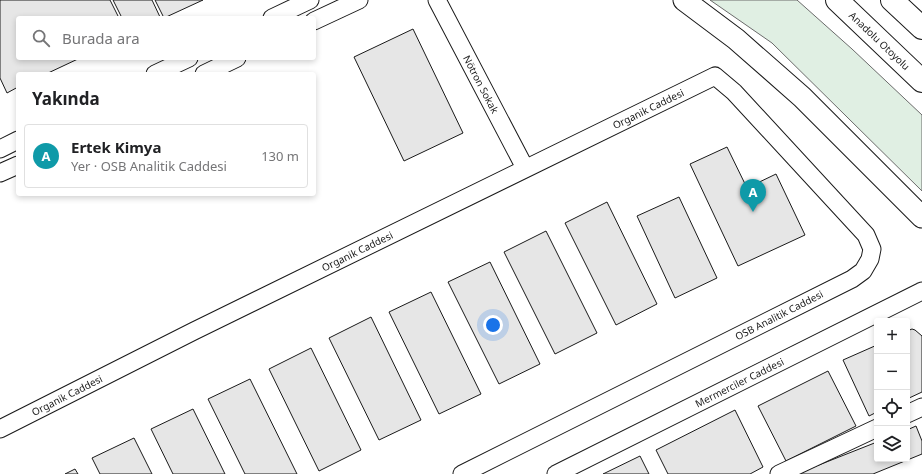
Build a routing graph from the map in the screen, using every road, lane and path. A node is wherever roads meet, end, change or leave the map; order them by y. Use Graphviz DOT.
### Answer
graph roads {
  1 [pos="310,0"];
  2 [pos="359,0"];
  3 [pos="437,0"];
  4 [pos="684,0"];
  5 [pos="837,0"];
  6 [pos="892,0"];
  7 [pos="276,16"];
  8 [pos="316,20"];
  9 [pos="922,28"];
  10 [pos="185,60"];
  11 [pos="233,60"];
  12 [pos="159,72"];
  13 [pos="208,72"];
  14 [pos="714,76"];
  15 [pos="922,81"];
  16 [pos="16,141"];
  17 [pos="0,149"];
  18 [pos="16,166"];
  19 [pos="525,168"];
  20 [pos="0,174"];
  21 [pos="922,217"];
  22 [pos="922,291"];
  23 [pos="922,407"];
  24 [pos="910,413"];
  25 [pos="0,429"];
  26 [pos="874,429"];
  27 [pos="462,474"];
  28 [pos="556,474"];
  29 [pos="779,474"];
  1 -- 7 [label="street"];
  2 -- 8 [label="street"];
  3 -- 19 [label="street, Nötron Sokak"];
  4 -- 21 [label="main road"];
  5 -- 15 [label="highway, Anadolu Otoyolu"];
  6 -- 9 [label="highway"];
  10 -- 12 [label="street"];
  11 -- 13 [label="street"];
  14 -- 19 [label="street, Organik Caddesi"];
  14 -- 27 [label="street, OSB Analitik Caddesi"];
  16 -- 17 [label="street"];
  18 -- 20 [label="street"];
  19 -- 25 [label="street, Organik Caddesi"];
  22 -- 28 [label="street, Mermerciler Caddesi"];
  23 -- 24 [label="street"];
  26 -- 29 [label="street"];
}
